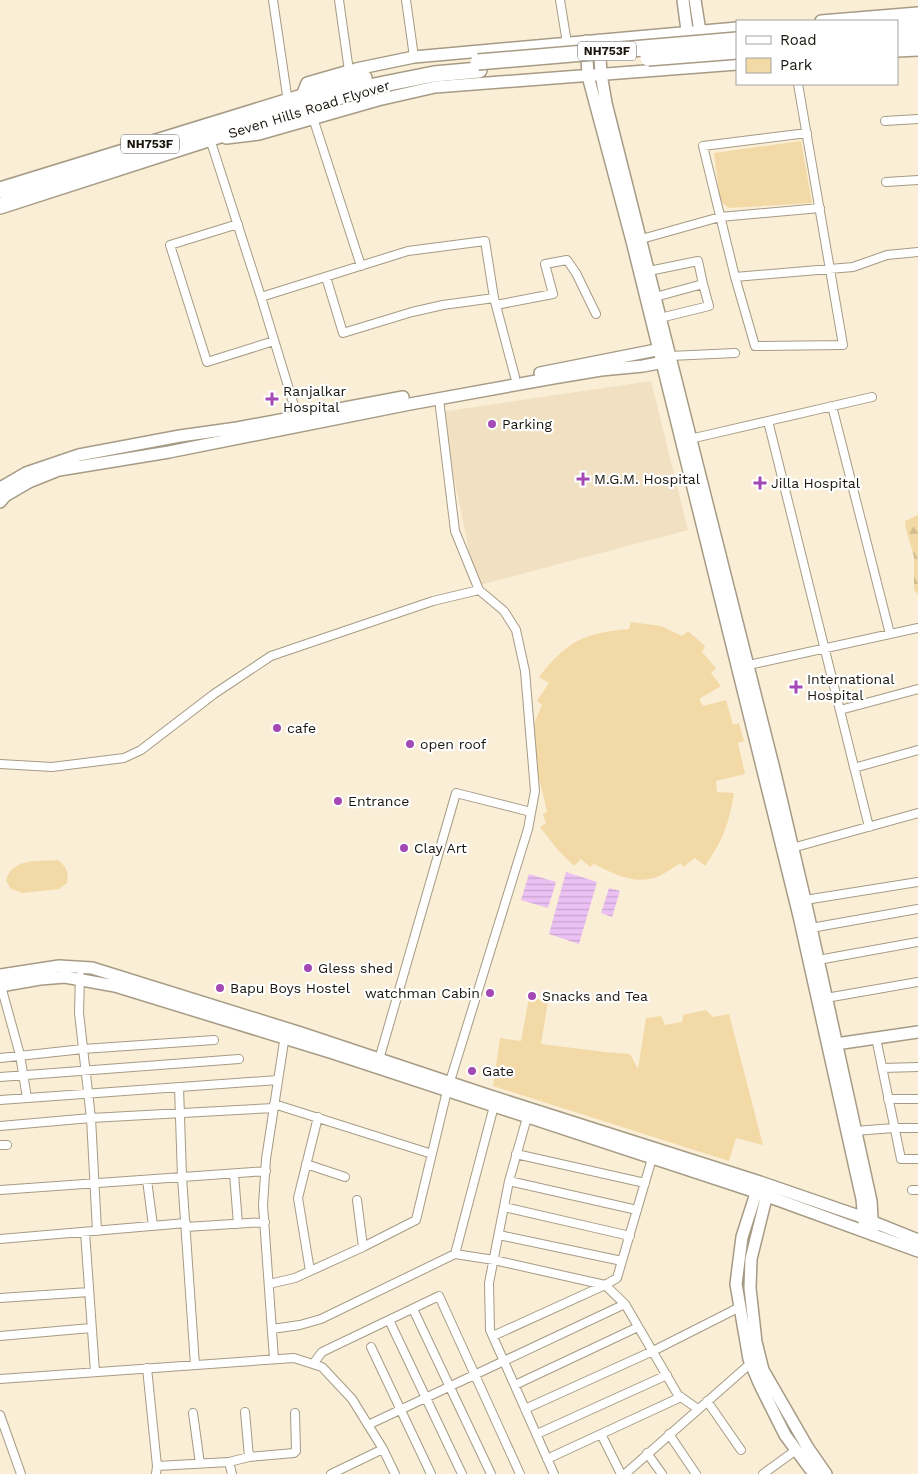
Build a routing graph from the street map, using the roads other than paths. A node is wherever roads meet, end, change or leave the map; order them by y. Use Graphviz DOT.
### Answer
graph roads {
  1 [pos="273,0"];
  2 [pos="339,0"];
  3 [pos="406,0"];
  4 [pos="560,0"];
  5 [pos="683,0"];
  6 [pos="694,0"];
  7 [pos="918,13"];
  8 [pos="832,20"];
  9 [pos="918,25"];
  10 [pos="898,27"];
  11 [pos="736,28"];
  12 [pos="700,31"];
  13 [pos="687,32"];
  14 [pos="918,38"];
  15 [pos="599,40"];
  16 [pos="736,40"];
  17 [pos="898,40"];
  18 [pos="586,41"];
  19 [pos="567,42"];
  20 [pos="918,50"];
  21 [pos="736,51"];
  22 [pos="898,51"];
  23 [pos="414,57"];
  24 [pos="736,64"];
  25 [pos="705,66"];
  26 [pos="691,67"];
  27 [pos="349,71"];
  28 [pos="601,74"];
  29 [pos="588,76"];
  30 [pos="798,85"];
  31 [pos="301,98"];
  32 [pos="313,118"];
  33 [pos="918,120"];
  34 [pos="885,121"];
  35 [pos="807,133"];
  36 [pos="210,139"];
  37 [pos="918,180"];
  38 [pos="886,182"];
  39 [pos="0,190"];
  40 [pos="0,206"];
  41 [pos="820,208"];
  42 [pos="720,217"];
  43 [pos="238,224"];
  44 [pos="636,240"];
  45 [pos="918,252"];
  46 [pos="361,266"];
  47 [pos="831,269"];
  48 [pos="649,271"];
  49 [pos="326,277"];
  50 [pos="735,277"];
  51 [pos="703,284"];
  52 [pos="261,297"];
  53 [pos="655,297"];
  54 [pos="495,302"];
  55 [pos="596,314"];
  56 [pos="660,318"];
  57 [pos="274,341"];
  58 [pos="735,353"];
  59 [pos="666,356"];
  60 [pos="516,377"];
  61 [pos="872,397"];
  62 [pos="439,398"];
  63 [pos="832,406"];
  64 [pos="299,421"];
  65 [pos="768,421"];
  66 [pos="690,438"];
  67 [pos="58,466"];
  68 [pos="0,488"];
  69 [pos="0,502"];
  70 [pos="479,590"];
  71 [pos="918,628"];
  72 [pos="890,634"];
  73 [pos="824,649"];
  74 [pos="743,667"];
  75 [pos="918,689"];
  76 [pos="840,710"];
  77 [pos="918,750"];
  78 [pos="0,764"];
  79 [pos="854,768"];
  80 [pos="531,812"];
  81 [pos="918,813"];
  82 [pos="869,827"];
  83 [pos="792,848"];
  84 [pos="918,882"];
  85 [pos="805,900"];
  86 [pos="918,909"];
  87 [pos="811,928"];
  88 [pos="918,942"];
  89 [pos="818,960"];
  90 [pos="81,974"];
  91 [pos="0,982"];
  92 [pos="918,982"];
  93 [pos="826,998"];
  94 [pos="918,1032"];
  95 [pos="286,1033"];
  96 [pos="876,1038"];
  97 [pos="214,1040"];
  98 [pos="832,1045"];
  99 [pos="83,1049"];
  100 [pos="20,1055"];
  101 [pos="0,1058"];
  102 [pos="240,1059"];
  103 [pos="378,1063"];
  104 [pos="918,1067"];
  105 [pos="882,1068"];
  106 [pos="86,1072"];
  107 [pos="24,1076"];
  108 [pos="0,1077"];
  109 [pos="278,1080"];
  110 [pos="448,1086"];
  111 [pos="179,1087"];
  112 [pos="88,1094"];
  113 [pos="27,1098"];
  114 [pos="888,1099"];
  115 [pos="0,1100"];
  116 [pos="918,1100"];
  117 [pos="274,1106"];
  118 [pos="494,1106"];
  119 [pos="180,1113"];
  120 [pos="528,1113"];
  121 [pos="318,1117"];
  122 [pos="91,1118"];
  123 [pos="0,1126"];
  124 [pos="894,1128"];
  125 [pos="918,1128"];
  126 [pos="856,1131"];
  127 [pos="654,1153"];
  128 [pos="432,1154"];
  129 [pos="516,1154"];
  130 [pos="918,1159"];
  131 [pos="306,1164"];
  132 [pos="266,1172"];
  133 [pos="234,1174"];
  134 [pos="182,1177"];
  135 [pos="345,1177"];
  136 [pos="147,1180"];
  137 [pos="509,1181"];
  138 [pos="96,1183"];
  139 [pos="645,1183"];
  140 [pos="763,1189"];
  141 [pos="0,1190"];
  142 [pos="357,1200"];
  143 [pos="504,1207"];
  144 [pos="637,1210"];
  145 [pos="869,1220"];
  146 [pos="265,1222"];
  147 [pos="238,1224"];
  148 [pos="186,1225"];
  149 [pos="153,1226"];
  150 [pos="97,1231"];
  151 [pos="85,1232"];
  152 [pos="869,1233"];
  153 [pos="499,1234"];
  154 [pos="630,1236"];
  155 [pos="0,1239"];
  156 [pos="918,1240"];
  157 [pos="363,1247"];
  158 [pos="918,1251"];
  159 [pos="455,1254"];
  160 [pos="494,1260"];
  161 [pos="622,1261"];
  162 [pos="310,1271"];
  163 [pos="269,1284"];
  164 [pos="606,1285"];
  165 [pos="89,1292"];
  166 [pos="0,1298"];
  167 [pos="625,1304"];
  168 [pos="740,1307"];
  169 [pos="413,1309"];
  170 [pos="389,1320"];
  171 [pos="638,1327"];
  172 [pos="92,1328"];
  173 [pos="272,1328"];
  174 [pos="0,1336"];
  175 [pos="493,1336"];
  176 [pos="371,1347"];
  177 [pos="652,1351"];
  178 [pos="274,1359"];
  179 [pos="504,1361"];
  180 [pos="751,1363"];
  181 [pos="313,1364"];
  182 [pos="195,1365"];
  183 [pos="147,1368"];
  184 [pos="94,1372"];
  185 [pos="474,1375"];
  186 [pos="667,1375"];
  187 [pos="0,1379"];
  188 [pos="515,1385"];
  189 [pos="450,1386"];
  190 [pos="681,1397"];
  191 [pos="426,1398"];
  192 [pos="707,1401"];
  193 [pos="525,1408"];
  194 [pos="698,1409"];
  195 [pos="401,1410"];
  196 [pos="245,1412"];
  197 [pos="193,1413"];
  198 [pos="295,1413"];
  199 [pos="0,1415"];
  200 [pos="368,1425"];
  201 [pos="536,1434"];
  202 [pos="601,1434"];
  203 [pos="669,1434"];
  204 [pos="383,1449"];
  205 [pos="741,1450"];
  206 [pos="796,1450"];
  207 [pos="647,1453"];
  208 [pos="249,1457"];
  209 [pos="547,1459"];
  210 [pos="229,1462"];
  211 [pos="200,1464"];
  212 [pos="156,1470"];
  213 [pos="345,1471"];
  214 [pos="21,1474"];
  215 [pos="232,1474"];
  216 [pos="331,1474"];
  217 [pos="395,1474"];
  218 [pos="431,1474"];
  219 [pos="462,1474"];
  220 [pos="492,1474"];
  221 [pos="520,1474"];
  222 [pos="553,1474"];
  223 [pos="621,1474"];
  224 [pos="625,1474"];
  225 [pos="662,1474"];
  226 [pos="696,1474"];
  227 [pos="763,1474"];
  228 [pos="814,1474"];
  229 [pos="826,1474"];
  1 -- 31 [label="street"];
  2 -- 27 [label="street"];
  3 -- 23 [label="street"];
  4 -- 19 [label="street"];
  5 -- 13 [label="street"];
  6 -- 12 [label="street"];
  7 -- 8 [label="street"];
  9 -- 10 [label="highway"];
  11 -- 12 [label="street"];
  12 -- 13 [label="street"];
  12 -- 25 [label="street"];
  13 -- 15 [label="street"];
  13 -- 26 [label="street"];
  14 -- 17 [label="highway"];
  15 -- 18 [label="street"];
  15 -- 28 [label="street"];
  16 -- 31 [label="highway, Seven Hills Road Flyover / NH753F, bridge"];
  18 -- 19 [label="street"];
  18 -- 29 [label="street"];
  19 -- 23 [label="street"];
  20 -- 22 [label="street"];
  21 -- 36 [label="highway, Seven Hills Road Flyover / NH753F, bridge"];
  23 -- 27 [label="street"];
  24 -- 25 [label="street"];
  25 -- 26 [label="street"];
  26 -- 28 [label="street"];
  27 -- 31 [label="street"];
  28 -- 29 [label="street"];
  28 -- 44 [label="street"];
  29 -- 32 [label="street"];
  29 -- 44 [label="street"];
  30 -- 35 [label="street"];
  31 -- 39 [label="highway, NH753F"];
  32 -- 36 [label="street"];
  32 -- 46 [label="street"];
  33 -- 34 [label="street"];
  35 -- 41 [label="street"];
  35 -- 42 [label="street"];
  36 -- 40 [label="highway, NH753F"];
  36 -- 43 [label="street"];
  37 -- 38 [label="street"];
  41 -- 42 [label="street"];
  41 -- 47 [label="street"];
  42 -- 44 [label="street"];
  42 -- 50 [label="street"];
  43 -- 52 [label="street"];
  43 -- 57 [label="street"];
  44 -- 48 [label="street"];
  44 -- 59 [label="street"];
  45 -- 47 [label="street"];
  46 -- 49 [label="street"];
  46 -- 54 [label="street"];
  47 -- 50 [label="street"];
  47 -- 50 [label="street"];
  48 -- 51 [label="street"];
  48 -- 53 [label="street"];
  49 -- 52 [label="street"];
  49 -- 54 [label="street"];
  51 -- 53 [label="street"];
  51 -- 56 [label="street"];
  52 -- 57 [label="street"];
  53 -- 56 [label="street"];
  54 -- 55 [label="street"];
  54 -- 60 [label="street"];
  56 -- 59 [label="street"];
  57 -- 64 [label="street"];
  58 -- 59 [label="street"];
  59 -- 60 [label="street"];
  59 -- 62 [label="street"];
  59 -- 66 [label="street"];
  59 -- 74 [label="street"];
  60 -- 64 [label="street"];
  61 -- 63 [label="street"];
  62 -- 64 [label="street"];
  62 -- 70 [label="street"];
  63 -- 65 [label="street"];
  63 -- 72 [label="street"];
  64 -- 67 [label="street"];
  65 -- 66 [label="street"];
  65 -- 73 [label="street"];
  66 -- 74 [label="street"];
  67 -- 68 [label="street"];
  67 -- 69 [label="street"];
  70 -- 78 [label="street"];
  70 -- 80 [label="street"];
  71 -- 72 [label="street"];
  72 -- 73 [label="street"];
  73 -- 74 [label="street"];
  73 -- 76 [label="street"];
  74 -- 83 [label="street"];
  74 -- 98 [label="street"];
  75 -- 76 [label="street"];
  76 -- 79 [label="street"];
  77 -- 79 [label="street"];
  79 -- 82 [label="street"];
  80 -- 103 [label="street"];
  80 -- 110 [label="street"];
  81 -- 82 [label="street"];
  82 -- 83 [label="street"];
  83 -- 85 [label="street"];
  84 -- 85 [label="street"];
  85 -- 87 [label="street"];
  86 -- 87 [label="street"];
  87 -- 89 [label="street"];
  88 -- 89 [label="street"];
  89 -- 93 [label="street"];
  90 -- 91 [label="street"];
  90 -- 95 [label="street"];
  90 -- 99 [label="street"];
  91 -- 100 [label="street"];
  92 -- 93 [label="street"];
  93 -- 98 [label="street"];
  94 -- 96 [label="street"];
  95 -- 103 [label="street"];
  95 -- 109 [label="street"];
  96 -- 98 [label="street"];
  96 -- 105 [label="street"];
  97 -- 99 [label="street"];
  98 -- 126 [label="street"];
  98 -- 145 [label="street"];
  99 -- 100 [label="street"];
  99 -- 106 [label="street"];
  100 -- 101 [label="street"];
  100 -- 107 [label="street"];
  102 -- 106 [label="street"];
  103 -- 110 [label="street"];
  104 -- 105 [label="street"];
  105 -- 114 [label="street"];
  106 -- 107 [label="street"];
  106 -- 112 [label="street"];
  107 -- 108 [label="street"];
  107 -- 113 [label="street"];
  109 -- 111 [label="street"];
  109 -- 117 [label="street"];
  110 -- 118 [label="street"];
  110 -- 120 [label="street"];
  110 -- 128 [label="street"];
  111 -- 112 [label="street"];
  111 -- 119 [label="street"];
  112 -- 113 [label="street"];
  112 -- 122 [label="street"];
  113 -- 115 [label="street"];
  114 -- 116 [label="street"];
  114 -- 124 [label="street"];
  117 -- 119 [label="street"];
  117 -- 121 [label="street"];
  117 -- 132 [label="street"];
  118 -- 120 [label="street"];
  118 -- 159 [label="street"];
  119 -- 122 [label="street"];
  119 -- 134 [label="street"];
  120 -- 127 [label="street"];
  120 -- 129 [label="street"];
  121 -- 128 [label="street"];
  121 -- 131 [label="street"];
  122 -- 123 [label="street"];
  122 -- 138 [label="street"];
  124 -- 125 [label="street"];
  124 -- 126 [label="street"];
  124 -- 130 [label="street"];
  126 -- 145 [label="street"];
  127 -- 139 [label="street"];
  127 -- 140 [label="street"];
  128 -- 157 [label="street"];
  129 -- 137 [label="street"];
  129 -- 139 [label="street"];
  131 -- 135 [label="street"];
  131 -- 162 [label="street"];
  132 -- 133 [label="street"];
  132 -- 146 [label="street"];
  133 -- 134 [label="street"];
  133 -- 147 [label="street"];
  134 -- 136 [label="street"];
  134 -- 148 [label="street"];
  136 -- 138 [label="street"];
  136 -- 149 [label="street"];
  137 -- 143 [label="street"];
  137 -- 144 [label="street"];
  138 -- 141 [label="street"];
  138 -- 150 [label="street"];
  139 -- 144 [label="street"];
  140 -- 145 [label="street"];
  140 -- 152 [label="street"];
  140 -- 168 [label="street"];
  140 -- 229 [label="street"];
  142 -- 157 [label="street"];
  143 -- 153 [label="street"];
  143 -- 154 [label="street"];
  144 -- 154 [label="street"];
  145 -- 152 [label="street"];
  145 -- 156 [label="street"];
  146 -- 147 [label="street"];
  146 -- 163 [label="street"];
  147 -- 148 [label="street"];
  148 -- 149 [label="street"];
  148 -- 182 [label="street"];
  149 -- 150 [label="street"];
  150 -- 151 [label="street"];
  151 -- 155 [label="street"];
  151 -- 165 [label="street"];
  152 -- 158 [label="street"];
  153 -- 160 [label="street"];
  153 -- 161 [label="street"];
  154 -- 161 [label="street"];
  157 -- 162 [label="street"];
  159 -- 160 [label="street"];
  159 -- 173 [label="street"];
  160 -- 164 [label="street"];
  160 -- 175 [label="street"];
  161 -- 164 [label="street"];
  162 -- 163 [label="street"];
  163 -- 173 [label="street"];
  164 -- 167 [label="street"];
  164 -- 175 [label="street"];
  165 -- 166 [label="street"];
  165 -- 172 [label="street"];
  167 -- 171 [label="street"];
  167 -- 179 [label="street"];
  168 -- 177 [label="street"];
  168 -- 180 [label="street"];
  169 -- 170 [label="street"];
  169 -- 185 [label="street"];
  169 -- 189 [label="street"];
  170 -- 181 [label="street"];
  170 -- 191 [label="street"];
  171 -- 177 [label="street"];
  171 -- 188 [label="street"];
  172 -- 174 [label="street"];
  172 -- 184 [label="street"];
  173 -- 178 [label="street"];
  175 -- 179 [label="street"];
  176 -- 195 [label="street"];
  177 -- 186 [label="street"];
  177 -- 193 [label="street"];
  178 -- 181 [label="street"];
  178 -- 182 [label="street"];
  179 -- 185 [label="street"];
  179 -- 188 [label="street"];
  180 -- 192 [label="street"];
  180 -- 206 [label="street"];
  181 -- 200 [label="street"];
  182 -- 183 [label="street"];
  183 -- 184 [label="street"];
  183 -- 212 [label="street"];
  184 -- 187 [label="street"];
  185 -- 189 [label="street"];
  185 -- 221 [label="street"];
  186 -- 190 [label="street"];
  186 -- 201 [label="street"];
  188 -- 193 [label="street"];
  189 -- 191 [label="street"];
  189 -- 220 [label="street"];
  190 -- 194 [label="street"];
  190 -- 202 [label="street"];
  191 -- 195 [label="street"];
  191 -- 219 [label="street"];
  192 -- 194 [label="street"];
  192 -- 205 [label="street"];
  193 -- 201 [label="street"];
  194 -- 203 [label="street"];
  195 -- 200 [label="street"];
  195 -- 218 [label="street"];
  196 -- 208 [label="street"];
  197 -- 211 [label="street"];
  198 -- 208 [label="street"];
  199 -- 214 [label="street"];
  200 -- 204 [label="street"];
  201 -- 209 [label="street"];
  202 -- 209 [label="street"];
  202 -- 223 [label="street"];
  203 -- 207 [label="street"];
  203 -- 226 [label="street"];
  204 -- 213 [label="street"];
  204 -- 217 [label="street"];
  206 -- 227 [label="street"];
  206 -- 228 [label="street"];
  207 -- 224 [label="street"];
  207 -- 225 [label="street"];
  208 -- 210 [label="street"];
  209 -- 222 [label="street"];
  210 -- 211 [label="street"];
  210 -- 215 [label="street"];
  211 -- 212 [label="street"];
  213 -- 216 [label="street"];
}
